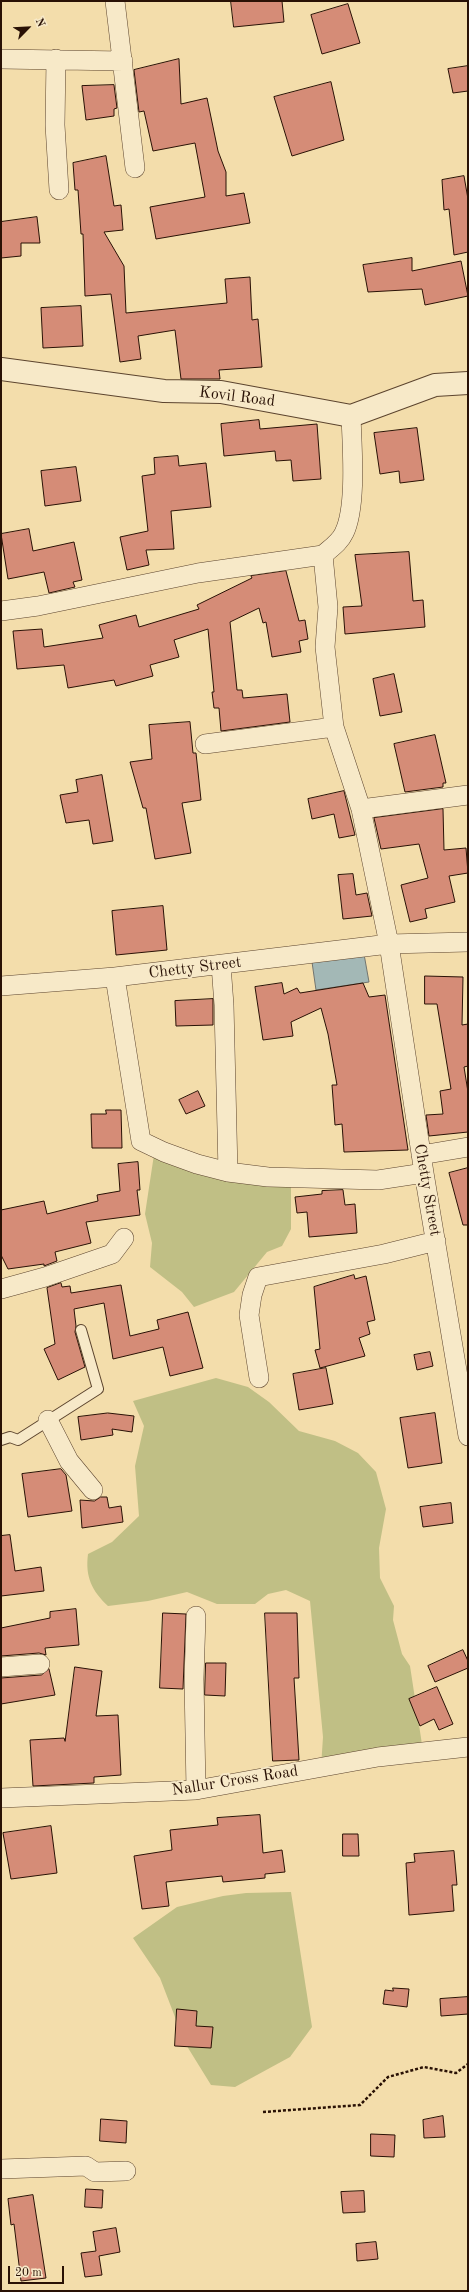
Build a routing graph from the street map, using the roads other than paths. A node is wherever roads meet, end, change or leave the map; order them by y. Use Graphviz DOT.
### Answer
graph roads {
  1 [pos="115,1"];
  2 [pos="1,59"];
  3 [pos="56,59"];
  4 [pos="123,61"];
  5 [pos="135,168"];
  6 [pos="59,190"];
  7 [pos="1,369"];
  8 [pos="468,383"];
  9 [pos="351,416"];
  10 [pos="323,555"];
  11 [pos="1,611"];
  12 [pos="334,727"];
  13 [pos="205,744"];
  14 [pos="468,795"];
  15 [pos="361,809"];
  16 [pos="468,942"];
  17 [pos="389,944"];
  18 [pos="221,965"];
  19 [pos="116,977"];
  20 [pos="1,986"];
  21 [pos="468,1147"];
  22 [pos="422,1164"];
  23 [pos="228,1172"];
  24 [pos="124,1238"];
  25 [pos="436,1241"];
  26 [pos="1,1288"];
  27 [pos="81,1330"];
  28 [pos="259,1378"];
  29 [pos="48,1420"];
  30 [pos="468,1436"];
  31 [pos="1,1440"];
  32 [pos="93,1490"];
  33 [pos="196,1616"];
  34 [pos="40,1664"];
  35 [pos="1,1667"];
  36 [pos="468,1746"];
  37 [pos="196,1790"];
  38 [pos="1,1798"];
  39 [pos="1,2169"];
  40 [pos="126,2171"];
  1 -- 4 [label="street"];
  2 -- 3 [label="street"];
  3 -- 4 [label="street"];
  3 -- 6 [label="street"];
  4 -- 5 [label="street"];
  7 -- 9 [label="street, Kovil Road"];
  8 -- 9 [label="street"];
  9 -- 10 [label="street"];
  10 -- 11 [label="street"];
  10 -- 12 [label="street"];
  12 -- 13 [label="street"];
  12 -- 15 [label="street"];
  14 -- 15 [label="street"];
  15 -- 17 [label="street"];
  16 -- 17 [label="street, Chetty Street"];
  17 -- 18 [label="street, Chetty Street"];
  17 -- 22 [label="street, Chetty Street"];
  18 -- 19 [label="street, Chetty Street"];
  18 -- 23 [label="street"];
  19 -- 20 [label="street, Chetty Street"];
  19 -- 23 [label="street"];
  21 -- 22 [label="street"];
  22 -- 23 [label="street"];
  22 -- 25 [label="street, Chetty Street"];
  24 -- 26 [label="street"];
  25 -- 28 [label="street"];
  25 -- 30 [label="street, Chetty Street"];
  27 -- 29 [label="lane"];
  29 -- 31 [label="lane"];
  29 -- 32 [label="street"];
  33 -- 37 [label="street"];
  34 -- 35 [label="street"];
  36 -- 37 [label="street, Nallur Cross Road"];
  37 -- 38 [label="street, Nallur Cross Road"];
  39 -- 40 [label="street"];
}
